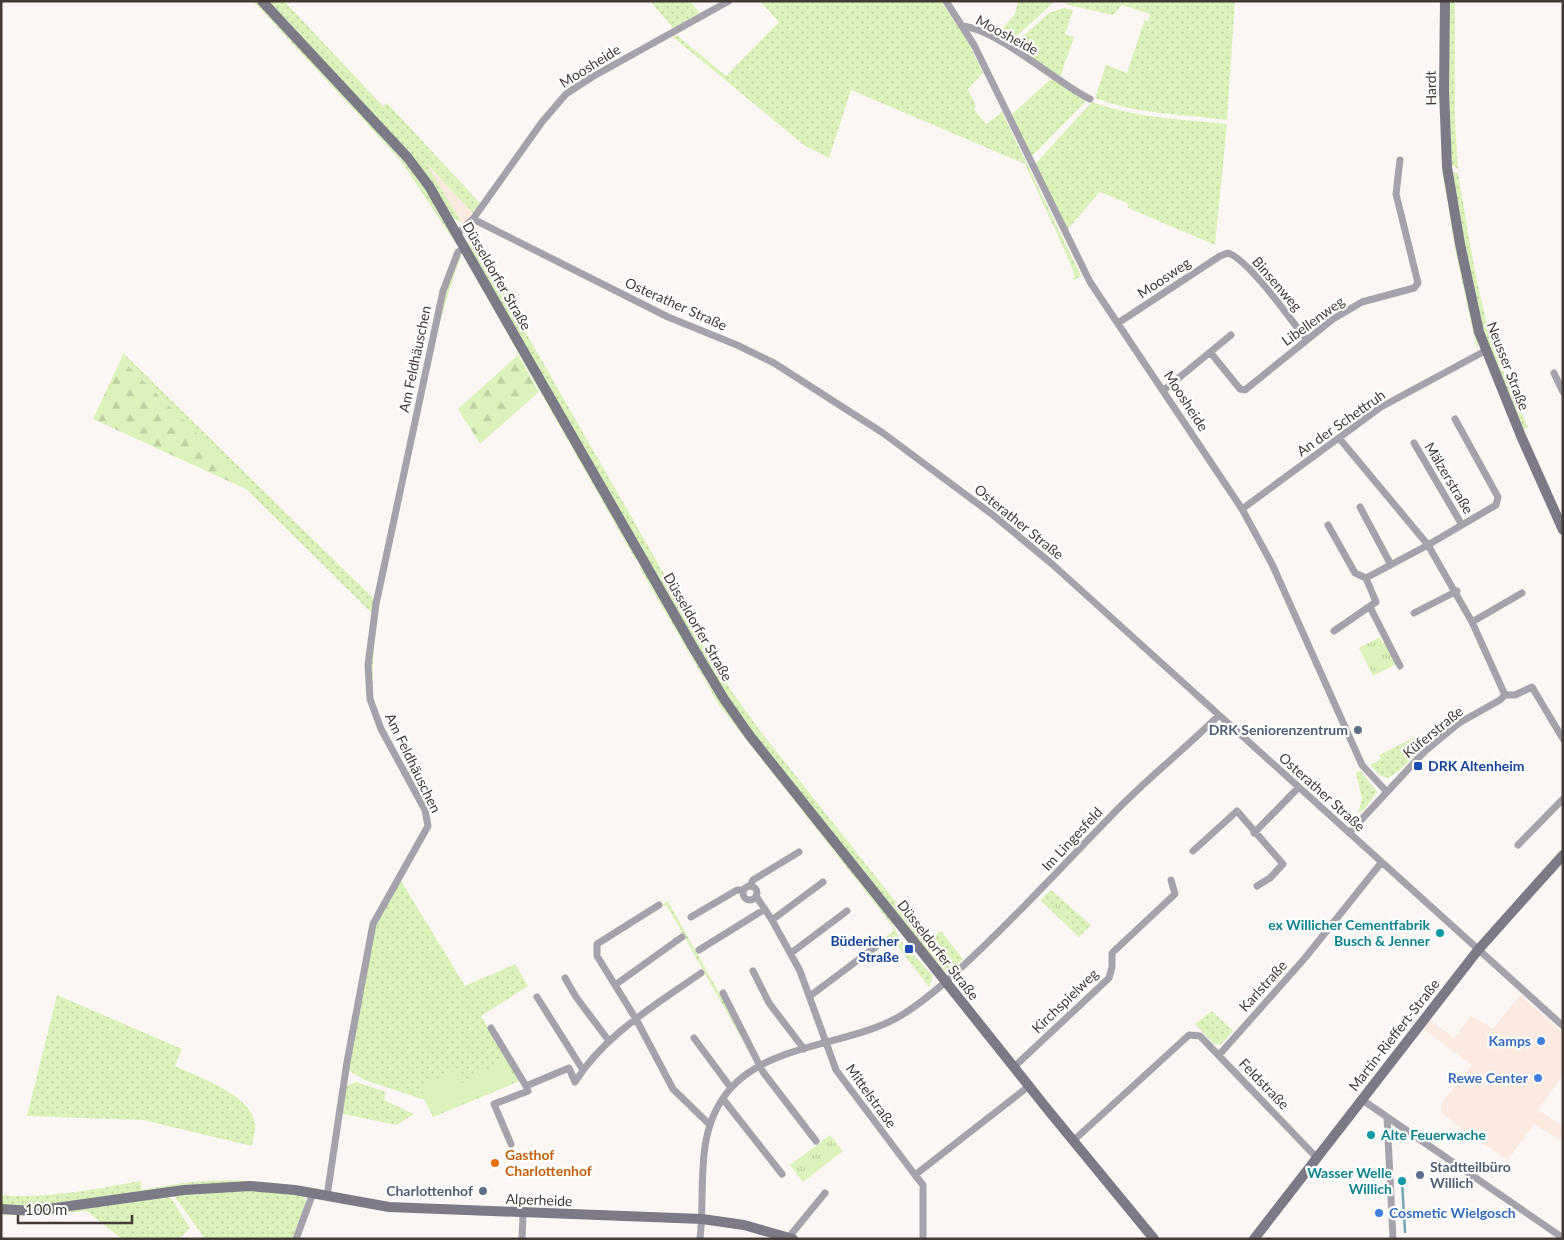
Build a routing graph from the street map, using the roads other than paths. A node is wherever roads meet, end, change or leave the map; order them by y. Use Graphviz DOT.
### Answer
graph roads {
  1 [pos="262,1"];
  2 [pos="728,1"];
  3 [pos="946,1"];
  4 [pos="1445,1"];
  5 [pos="962,26"];
  6 [pos="1090,99"];
  7 [pos="1400,160"];
  8 [pos="1448,174"];
  9 [pos="473,219"];
  10 [pos="457,234"];
  11 [pos="465,247"];
  12 [pos="1224,253"];
  13 [pos="1118,323"];
  14 [pos="1231,334"];
  15 [pos="1306,339"];
  16 [pos="1485,351"];
  17 [pos="1210,352"];
  18 [pos="1554,373"];
  19 [pos="1164,390"];
  20 [pos="1563,392"];
  21 [pos="1455,419"];
  22 [pos="1339,438"];
  23 [pos="1414,443"];
  24 [pos="1360,507"];
  25 [pos="1242,509"];
  26 [pos="1328,525"];
  27 [pos="1462,525"];
  28 [pos="1563,530"];
  29 [pos="1428,545"];
  30 [pos="1391,564"];
  31 [pos="1366,578"];
  32 [pos="1456,591"];
  33 [pos="1522,592"];
  34 [pos="1370,607"];
  35 [pos="1414,613"];
  36 [pos="1472,622"];
  37 [pos="1334,631"];
  38 [pos="1400,666"];
  39 [pos="1505,695"];
  40 [pos="1218,716"];
  41 [pos="1563,739"];
  42 [pos="1298,788"];
  43 [pos="1386,791"];
  44 [pos="1563,799"];
  45 [pos="1254,833"];
  46 [pos="1349,833"];
  47 [pos="1518,845"];
  48 [pos="1192,851"];
  49 [pos="799,852"];
  50 [pos="1563,855"];
  51 [pos="1381,863"];
  52 [pos="1171,880"];
  53 [pos="823,882"];
  54 [pos="1257,886"];
  55 [pos="747,888"];
  56 [pos="756,896"];
  57 [pos="659,905"];
  58 [pos="765,909"];
  59 [pos="847,912"];
  60 [pos="691,917"];
  61 [pos="772,920"];
  62 [pos="682,937"];
  63 [pos="878,945"];
  64 [pos="699,950"];
  65 [pos="1478,950"];
  66 [pos="791,953"];
  67 [pos="753,971"];
  68 [pos="701,972"];
  69 [pos="565,978"];
  70 [pos="946,982"];
  71 [pos="615,985"];
  72 [pos="722,993"];
  73 [pos="810,996"];
  74 [pos="537,997"];
  75 [pos="636,1019"];
  76 [pos="1563,1026"];
  77 [pos="491,1028"];
  78 [pos="694,1038"];
  79 [pos="609,1041"];
  80 [pos="825,1043"];
  81 [pos="804,1049"];
  82 [pos="1218,1055"];
  83 [pos="761,1065"];
  84 [pos="1014,1067"];
  85 [pos="583,1070"];
  86 [pos="526,1086"];
  87 [pos="1029,1086"];
  88 [pos="731,1088"];
  89 [pos="723,1099"];
  90 [pos="1361,1099"];
  91 [pos="1387,1117"];
  92 [pos="709,1124"];
  93 [pos="816,1141"];
  94 [pos="1073,1141"];
  95 [pos="511,1144"];
  96 [pos="1316,1156"];
  97 [pos="782,1174"];
  98 [pos="915,1175"];
  99 [pos="825,1193"];
  100 [pos="313,1194"];
  101 [pos="327,1196"];
  102 [pos="1,1209"];
  103 [pos="523,1213"];
  104 [pos="702,1219"];
  105 [pos="791,1238"];
  106 [pos="1563,1238"];
  107 [pos="296,1239"];
  108 [pos="522,1239"];
  109 [pos="700,1239"];
  110 [pos="924,1239"];
  111 [pos="1154,1239"];
  112 [pos="1254,1239"];
  113 [pos="1393,1239"];
  1 -- 10 [label="street, Düsseldorfer Straße"];
  2 -- 9 [label="street, Moosheide"];
  3 -- 5 [label="street, Moosheide"];
  4 -- 8 [label="street, Hardt"];
  5 -- 6 [label="street, Moosheide"];
  5 -- 13 [label="street, Moosheide"];
  7 -- 15 [label="street, Libellenweg"];
  8 -- 16 [label="street, Neusser Straße"];
  9 -- 10 [label="street, Moosheide"];
  9 -- 40 [label="street, Osterather Straße"];
  10 -- 11 [label="street, Düsseldorfer Straße"];
  11 -- 70 [label="street, Düsseldorfer Straße"];
  11 -- 101 [label="street, Am Feldhäuschen"];
  12 -- 13 [label="street, Moosweg"];
  12 -- 15 [label="street, Binsenweg"];
  13 -- 19 [label="street, Moosheide"];
  14 -- 17 [label="street"];
  15 -- 17 [label="street, Libellenweg"];
  16 -- 22 [label="street, An der Schettruh"];
  16 -- 28 [label="street, Neusser Straße"];
  17 -- 19 [label="street"];
  18 -- 20 [label="street"];
  19 -- 25 [label="street, Moosheide"];
  21 -- 27 [label="street, Mälzerstraße"];
  22 -- 25 [label="street, An der Schettruh"];
  22 -- 29 [label="street"];
  23 -- 27 [label="street, Mälzerstraße"];
  24 -- 30 [label="street"];
  25 -- 43 [label="street, Moosheide"];
  26 -- 31 [label="street"];
  27 -- 29 [label="street, Mälzerstraße"];
  29 -- 30 [label="street, Mälzerstraße"];
  29 -- 32 [label="street"];
  30 -- 31 [label="street, Mälzerstraße"];
  31 -- 34 [label="street"];
  32 -- 35 [label="street"];
  32 -- 36 [label="street"];
  33 -- 36 [label="street"];
  34 -- 37 [label="street"];
  34 -- 38 [label="street"];
  36 -- 39 [label="street"];
  39 -- 41 [label="street"];
  39 -- 43 [label="street, Küferstraße"];
  40 -- 42 [label="street, Osterather Straße"];
  40 -- 70 [label="street, Im Lingesfeld"];
  42 -- 45 [label="street"];
  42 -- 46 [label="street, Osterather Straße"];
  43 -- 46 [label="street, Küferstraße"];
  44 -- 47 [label="street"];
  45 -- 48 [label="street"];
  45 -- 54 [label="street"];
  46 -- 51 [label="street, Osterather Straße"];
  49 -- 55 [label="street"];
  50 -- 65 [label="street, Martin-Rieffert-Straße"];
  51 -- 65 [label="street, Osterather Straße"];
  51 -- 82 [label="street, Karlstraße"];
  52 -- 84 [label="street, Kirchspielweg"];
  53 -- 61 [label="street"];
  55 -- 56 [label="street, Mittelstraße"];
  55 -- 56 [label="street, Mittelstraße"];
  55 -- 60 [label="street"];
  56 -- 58 [label="street, Mittelstraße"];
  57 -- 71 [label="street"];
  58 -- 61 [label="street, Mittelstraße"];
  58 -- 64 [label="street"];
  59 -- 66 [label="street"];
  61 -- 66 [label="street, Mittelstraße"];
  62 -- 71 [label="street"];
  63 -- 73 [label="street"];
  65 -- 76 [label="street, Osterather Straße"];
  65 -- 90 [label="street, Martin-Rieffert-Straße"];
  66 -- 73 [label="street, Mittelstraße"];
  67 -- 81 [label="street"];
  68 -- 75 [label="street"];
  69 -- 79 [label="street"];
  70 -- 80 [label="street"];
  70 -- 84 [label="street, Düsseldorfer Straße"];
  71 -- 75 [label="street"];
  72 -- 83 [label="street"];
  73 -- 80 [label="street, Mittelstraße"];
  74 -- 85 [label="street"];
  75 -- 79 [label="street"];
  75 -- 92 [label="street"];
  77 -- 86 [label="street"];
  78 -- 88 [label="street"];
  79 -- 85 [label="street"];
  80 -- 81 [label="street"];
  80 -- 98 [label="street, Mittelstraße"];
  81 -- 83 [label="street"];
  82 -- 94 [label="street, Feldstraße"];
  82 -- 96 [label="street, Feldstraße"];
  83 -- 88 [label="street"];
  83 -- 93 [label="street"];
  84 -- 87 [label="street, Düsseldorfer Straße"];
  85 -- 86 [label="street"];
  86 -- 95 [label="street"];
  87 -- 94 [label="street, Düsseldorfer Straße"];
  87 -- 98 [label="street"];
  88 -- 89 [label="street"];
  89 -- 92 [label="street"];
  89 -- 97 [label="street"];
  90 -- 91 [label="street"];
  90 -- 96 [label="street, Martin-Rieffert-Straße"];
  91 -- 106 [label="street"];
  91 -- 113 [label="street"];
  92 -- 104 [label="street"];
  94 -- 111 [label="street, Düsseldorfer Straße"];
  96 -- 112 [label="street, Martin-Rieffert-Straße"];
  98 -- 110 [label="street, Mittelstraße"];
  99 -- 105 [label="street"];
  100 -- 101 [label="street, Alperheide"];
  100 -- 102 [label="street, Alperheide"];
  100 -- 107 [label="street"];
  101 -- 103 [label="street, Alperheide"];
  103 -- 104 [label="street, Alperheide"];
  103 -- 108 [label="street"];
  104 -- 105 [label="street, Alperheide"];
  104 -- 109 [label="street"];
}
